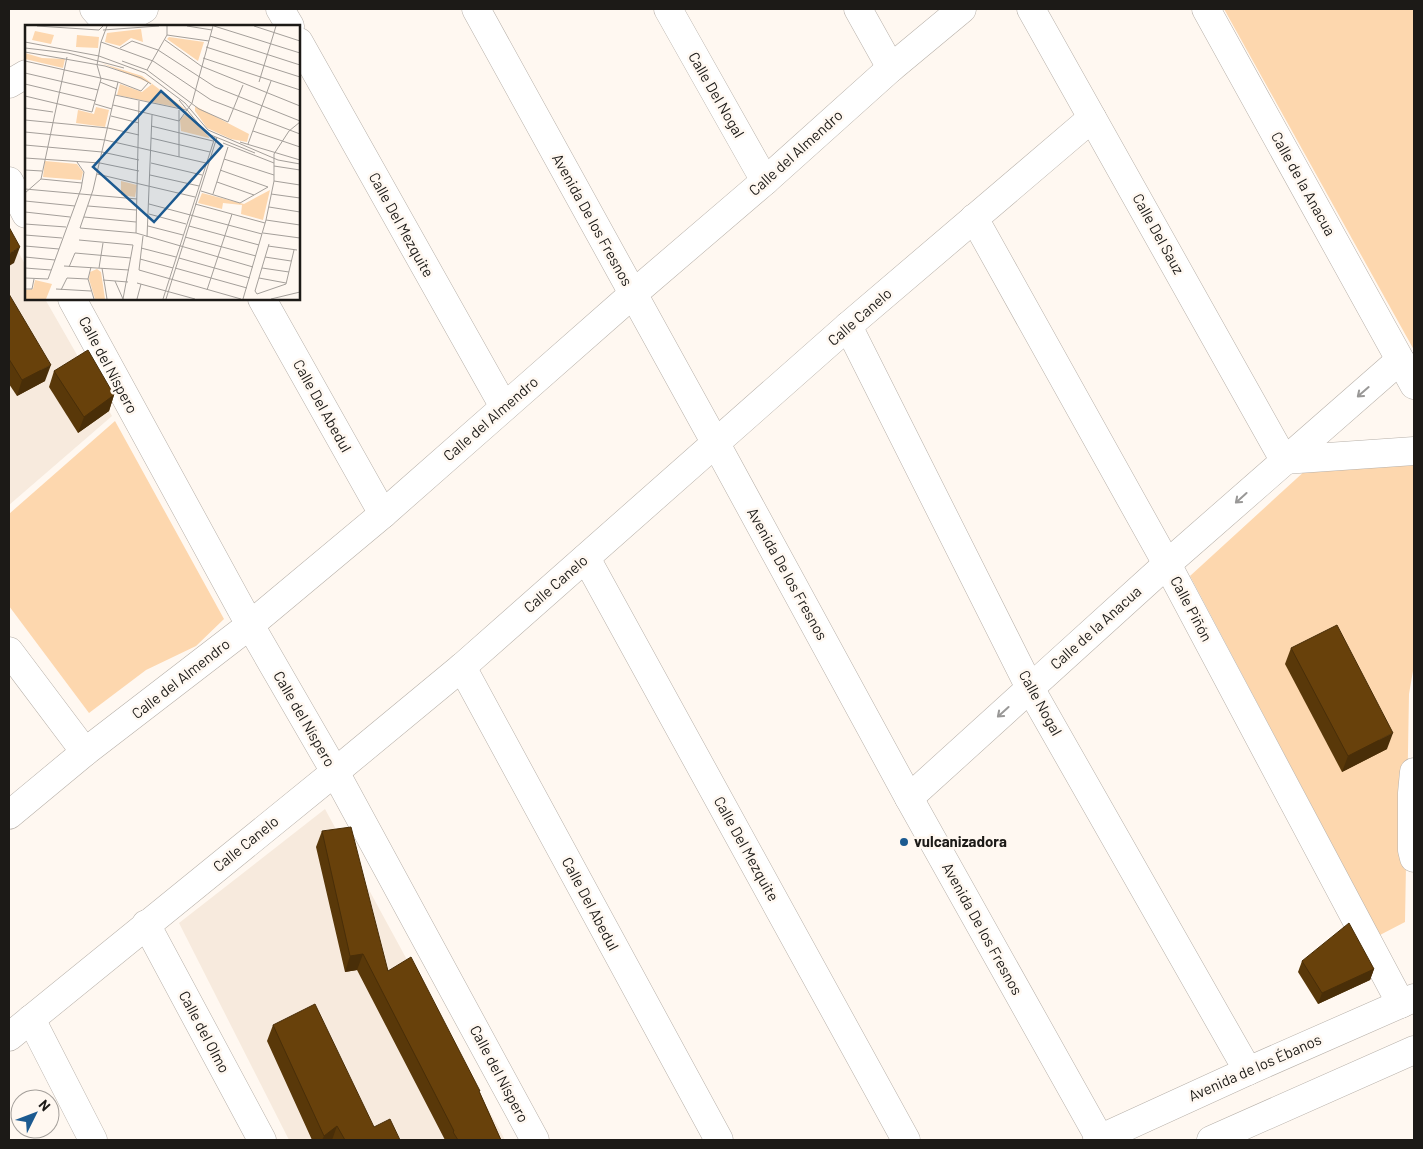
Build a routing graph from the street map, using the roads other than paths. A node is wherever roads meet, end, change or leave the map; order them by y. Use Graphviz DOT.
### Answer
graph roads {
  1 [pos="94,9"];
  2 [pos="144,9"];
  3 [pos="280,9"];
  4 [pos="476,9"];
  5 [pos="668,9"];
  6 [pos="858,9"];
  7 [pos="962,9"];
  8 [pos="1031,9"];
  9 [pos="1206,9"];
  10 [pos="110,25"];
  11 [pos="113,25"];
  12 [pos="289,25"];
  13 [pos="300,44"];
  14 [pos="891,68"];
  15 [pos="25,75"];
  16 [pos="9,84"];
  17 [pos="1092,118"];
  18 [pos="9,181"];
  19 [pos="765,181"];
  20 [pos="25,212"];
  21 [pos="974,218"];
  22 [pos="633,294"];
  23 [pos="73,300"];
  24 [pos="263,300"];
  25 [pos="848,326"];
  26 [pos="1400,360"];
  27 [pos="1414,385"];
  28 [pos="504,407"];
  29 [pos="715,442"];
  30 [pos="1414,451"];
  31 [pos="1284,460"];
  32 [pos="383,514"];
  33 [pos="586,558"];
  34 [pos="1167,564"];
  35 [pos="250,625"];
  36 [pos="9,651"];
  37 [pos="462,667"];
  38 [pos="1030,688"];
  39 [pos="85,752"];
  40 [pos="335,772"];
  41 [pos="1414,772"];
  42 [pos="909,798"];
  43 [pos="9,815"];
  44 [pos="1414,858"];
  45 [pos="146,924"];
  46 [pos="1407,1001"];
  47 [pos="31,1019"];
  48 [pos="9,1038"];
  49 [pos="1414,1050"];
  50 [pos="1248,1071"];
  51 [pos="93,1140"];
  52 [pos="262,1140"];
  53 [pos="535,1140"];
  54 [pos="718,1140"];
  55 [pos="906,1140"];
  56 [pos="1099,1140"];
  57 [pos="1211,1140"];
  1 -- 10 [label="street"];
  2 -- 11 [label="street"];
  3 -- 12 [label="street"];
  4 -- 22 [label="street, Avenida De los Fresnos"];
  5 -- 19 [label="street, Calle Del Nogal"];
  6 -- 14 [label="street"];
  7 -- 14 [label="street, Calle del Almendro"];
  8 -- 17 [label="street, Calle Del Sauz"];
  9 -- 26 [label="street, Calle de la Anacua"];
  13 -- 28 [label="street, Calle Del Mezquite"];
  14 -- 19 [label="street, Calle del Almendro"];
  15 -- 16 [label="street"];
  17 -- 21 [label="street, Calle Canelo"];
  17 -- 31 [label="street, Calle Del Sauz"];
  18 -- 20 [label="street"];
  19 -- 22 [label="street, Calle del Almendro"];
  21 -- 25 [label="street, Calle Canelo"];
  21 -- 34 [label="street, Calle Piñón"];
  22 -- 28 [label="street, Calle del Almendro"];
  22 -- 29 [label="street, Avenida De los Fresnos"];
  23 -- 35 [label="street, Calle del Níspero"];
  24 -- 32 [label="street, Calle Del Abedul"];
  25 -- 29 [label="street, Calle Canelo"];
  25 -- 38 [label="street, Calle Nogal"];
  26 -- 27 [label="street, Calle de la Anacua"];
  26 -- 31 [label="street, Calle de la Anacua, one-way"];
  28 -- 32 [label="street, Calle del Almendro"];
  29 -- 33 [label="street, Calle Canelo"];
  29 -- 42 [label="street, Avenida De los Fresnos"];
  30 -- 31 [label="street"];
  31 -- 34 [label="street, Calle de la Anacua, one-way"];
  32 -- 35 [label="street, Calle del Almendro"];
  33 -- 37 [label="street, Calle Canelo"];
  33 -- 55 [label="street, Calle Del Mezquite"];
  34 -- 38 [label="street, Calle de la Anacua"];
  34 -- 46 [label="street, Calle Piñón"];
  35 -- 39 [label="street, Calle del Almendro"];
  35 -- 40 [label="street, Calle del Níspero"];
  36 -- 39 [label="street"];
  37 -- 40 [label="street, Calle Canelo"];
  37 -- 54 [label="street, Calle Del Abedul"];
  38 -- 42 [label="street, Calle de la Anacua, one-way"];
  38 -- 50 [label="street, Calle Nogal"];
  39 -- 43 [label="street, Calle del Almendro"];
  40 -- 45 [label="street, Calle Canelo"];
  40 -- 53 [label="street, Calle del Níspero"];
  41 -- 44 [label="street"];
  42 -- 56 [label="street, Avenida De los Fresnos"];
  45 -- 47 [label="street, Calle Canelo"];
  45 -- 52 [label="street, Calle del Olmo"];
  46 -- 50 [label="street, Avenida de los Ébanos"];
  47 -- 48 [label="street, Calle Canelo"];
  47 -- 51 [label="street"];
  49 -- 57 [label="street"];
  50 -- 56 [label="street, Avenida de los Ébanos"];
}
